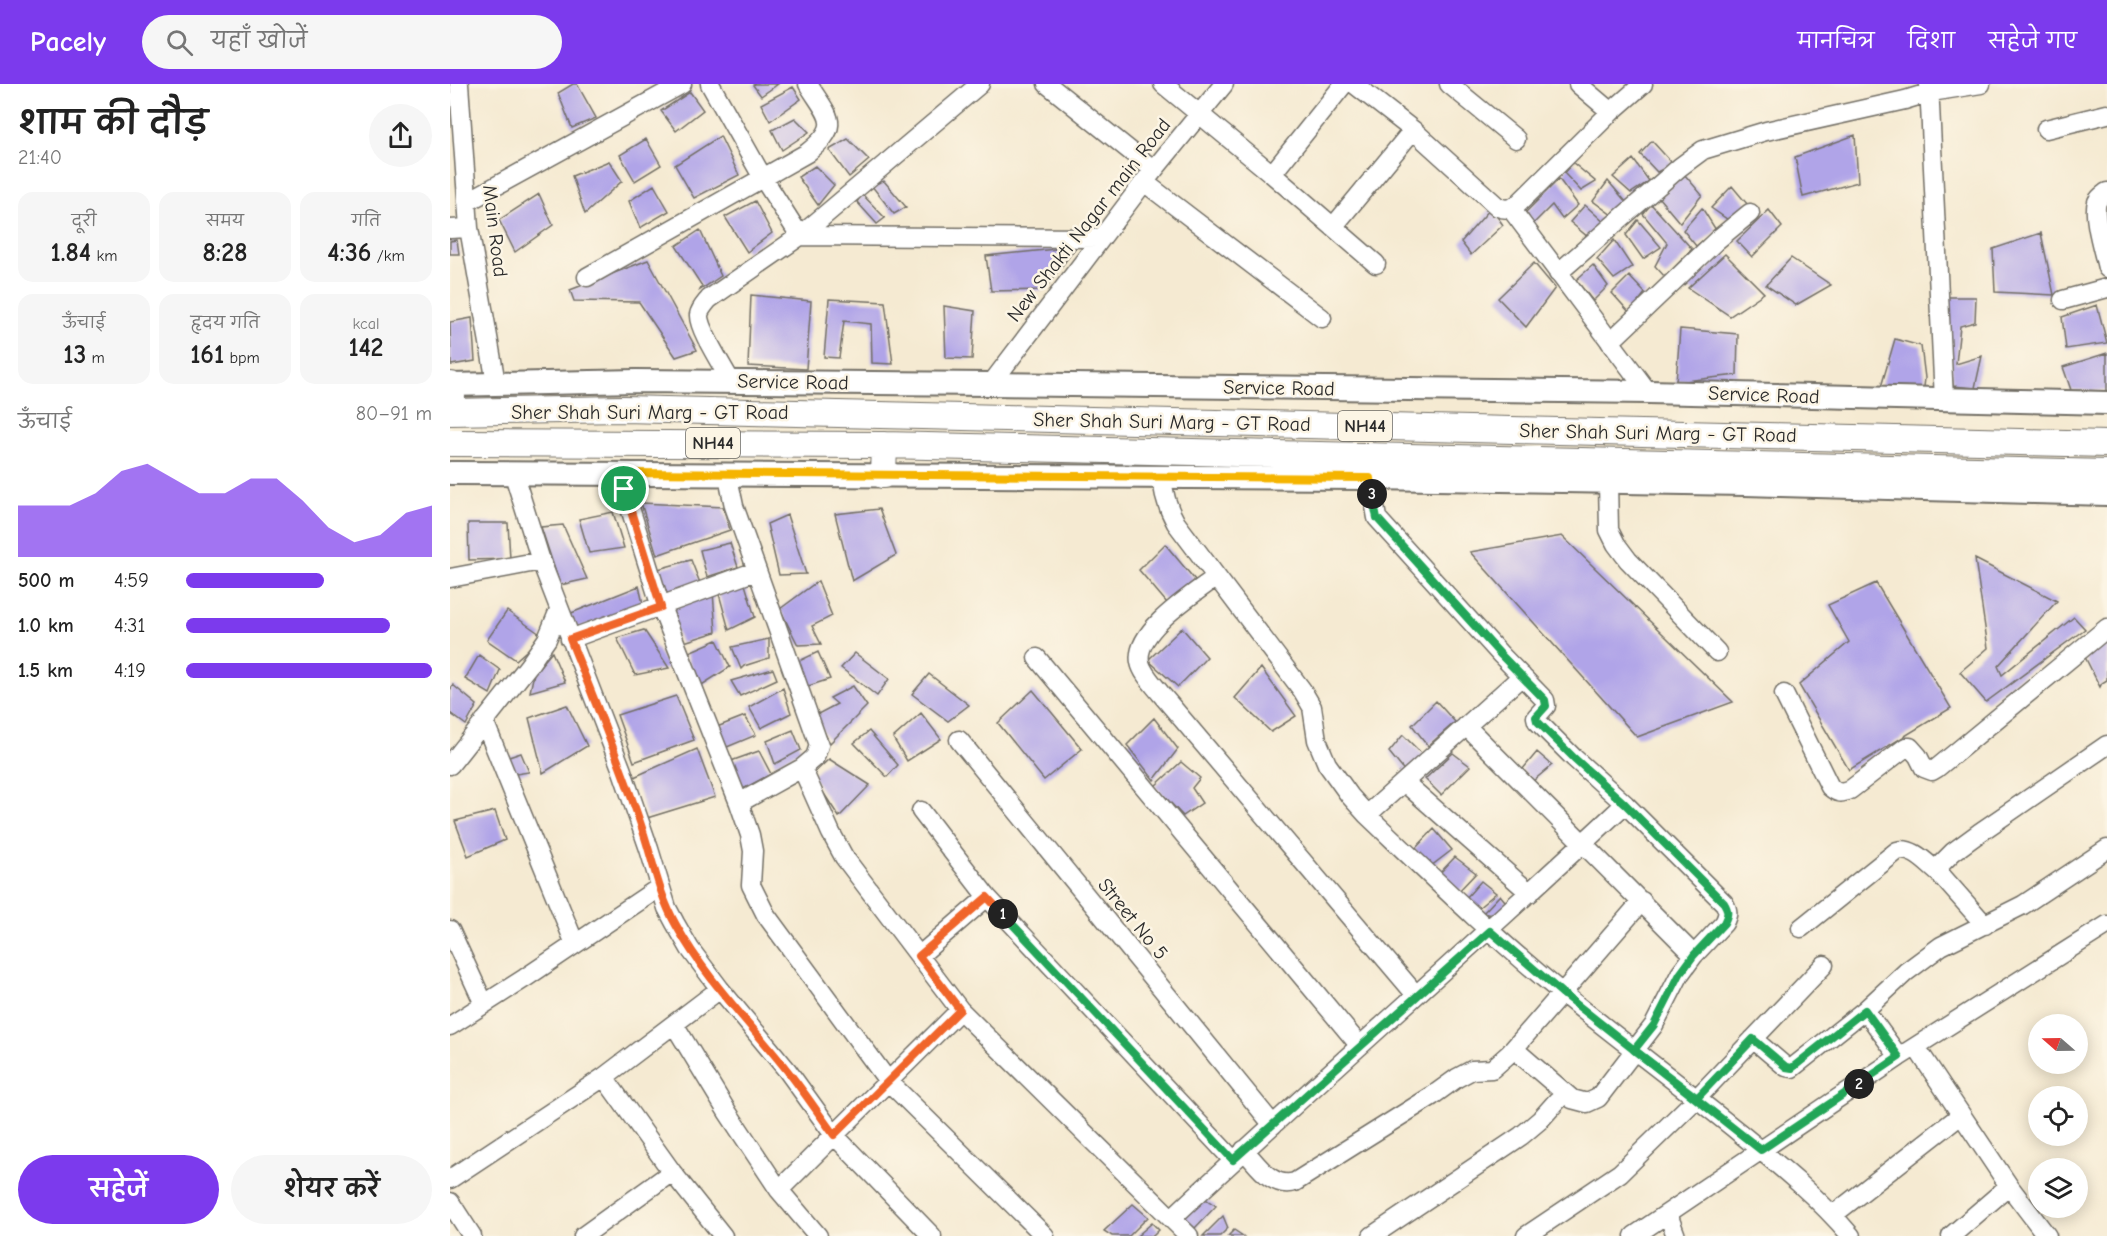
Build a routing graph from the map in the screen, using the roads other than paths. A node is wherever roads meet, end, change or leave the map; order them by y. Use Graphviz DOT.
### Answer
graph roads {
  1 [pos="459,84"];
  2 [pos="682,84"];
  3 [pos="710,84"];
  4 [pos="808,84"];
  5 [pos="980,84"];
  6 [pos="1047,84"];
  7 [pos="1163,84"];
  8 [pos="1224,84"];
  9 [pos="1344,84"];
  10 [pos="1354,84"];
  11 [pos="1449,84"];
  12 [pos="1578,84"];
  13 [pos="1643,84"];
  14 [pos="1981,84"];
  15 [pos="1930,88"];
  16 [pos="1611,112"];
  17 [pos="1200,113"];
  18 [pos="2107,114"];
  19 [pos="2046,129"];
  20 [pos="1413,130"];
  21 [pos="1516,139"];
  22 [pos="1272,174"];
  23 [pos="1149,176"];
  24 [pos="763,178"];
  25 [pos="2107,192"];
  26 [pos="467,202"];
  27 [pos="1511,209"];
  28 [pos="1750,213"];
  29 [pos="1333,227"];
  30 [pos="469,228"];
  31 [pos="450,230"];
  32 [pos="800,236"];
  33 [pos="1101,237"];
  34 [pos="1376,264"];
  35 [pos="2107,268"];
  36 [pos="1558,273"];
  37 [pos="587,277"];
  38 [pos="2107,288"];
  39 [pos="2063,300"];
  40 [pos="1322,318"];
  41 [pos="1610,342"];
  42 [pos="731,382"];
  43 [pos="496,383"];
  44 [pos="991,384"];
  45 [pos="451,385"];
  46 [pos="1648,392"];
  47 [pos="1944,400"];
  48 [pos="2107,403"];
  49 [pos="451,412"];
  50 [pos="450,443"];
  51 [pos="2107,444"];
  52 [pos="884,445"];
  53 [pos="450,473"];
  54 [pos="625,473"];
  55 [pos="2107,473"];
  56 [pos="514,474"];
  57 [pos="730,474"];
  58 [pos="883,476"];
  59 [pos="1162,476"];
  60 [pos="1370,478"];
  61 [pos="1608,482"];
  62 [pos="2107,494"];
  63 [pos="541,561"];
  64 [pos="756,571"];
  65 [pos="1216,577"];
  66 [pos="450,578"];
  67 [pos="661,607"];
  68 [pos="559,610"];
  69 [pos="2107,628"];
  70 [pos="570,639"];
  71 [pos="1717,652"];
  72 [pos="1037,658"];
  73 [pos="1522,676"];
  74 [pos="1784,694"];
  75 [pos="484,721"];
  76 [pos="1466,726"];
  77 [pos="959,740"];
  78 [pos="2107,745"];
  79 [pos="450,765"];
  80 [pos="802,768"];
  81 [pos="1404,782"];
  82 [pos="739,803"];
  83 [pos="1625,804"];
  84 [pos="921,812"];
  85 [pos="1367,815"];
  86 [pos="1583,843"];
  87 [pos="2107,849"];
  88 [pos="1940,874"];
  89 [pos="660,886"];
  90 [pos="1530,893"];
  91 [pos="987,897"];
  92 [pos="1642,901"];
  93 [pos="1985,925"];
  94 [pos="2107,925"];
  95 [pos="1801,928"];
  96 [pos="1490,931"];
  97 [pos="452,938"];
  98 [pos="575,944"];
  99 [pos="1694,955"];
  100 [pos="919,956"];
  101 [pos="1824,965"];
  102 [pos="720,989"];
  103 [pos="1562,993"];
  104 [pos="1416,995"];
  105 [pos="484,1004"];
  106 [pos="960,1010"];
  107 [pos="1865,1010"];
  108 [pos="674,1024"];
  109 [pos="450,1026"];
  110 [pos="1753,1039"];
  111 [pos="1360,1046"];
  112 [pos="1916,1047"];
  113 [pos="1514,1049"];
  114 [pos="1634,1050"];
  115 [pos="1899,1057"];
  116 [pos="604,1077"];
  117 [pos="888,1081"];
  118 [pos="1564,1093"];
  119 [pos="1697,1098"];
  120 [pos="1961,1115"];
  121 [pos="1273,1125"];
  122 [pos="834,1135"];
  123 [pos="1761,1150"];
  124 [pos="1239,1155"];
  125 [pos="672,1172"];
  126 [pos="450,1179"];
  127 [pos="2009,1186"];
  128 [pos="779,1190"];
  129 [pos="450,1202"];
  130 [pos="1668,1214"];
  131 [pos="1833,1215"];
  132 [pos="1172,1218"];
  133 [pos="589,1234"];
  134 [pos="1043,1235"];
  135 [pos="472,1236"];
  136 [pos="723,1236"];
  137 [pos="818,1236"];
  138 [pos="932,1236"];
  139 [pos="1189,1236"];
  140 [pos="1372,1236"];
  141 [pos="1526,1236"];
  142 [pos="1634,1236"];
  143 [pos="1676,1236"];
  144 [pos="1851,1236"];
  145 [pos="1951,1236"];
  146 [pos="2047,1236"];
  1 -- 26 [label="street, Main Road"];
  2 -- 26 [label="street"];
  3 -- 24 [label="street"];
  4 -- 24 [label="street"];
  5 -- 32 [label="street"];
  6 -- 23 [label="street"];
  7 -- 17 [label="street"];
  8 -- 17 [label="street, New Shakti Nagar main Road"];
  9 -- 22 [label="street"];
  10 -- 20 [label="street"];
  11 -- 21 [label="street"];
  12 -- 16 [label="street"];
  13 -- 16 [label="street"];
  14 -- 15 [label="street"];
  15 -- 36 [label="street"];
  15 -- 47 [label="street"];
  16 -- 27 [label="street"];
  17 -- 22 [label="street"];
  17 -- 23 [label="street, New Shakti Nagar main Road"];
  18 -- 19 [label="street"];
  20 -- 27 [label="street"];
  20 -- 29 [label="street"];
  22 -- 29 [label="street"];
  23 -- 33 [label="street, New Shakti Nagar main Road"];
  23 -- 40 [label="street"];
  24 -- 32 [label="street"];
  24 -- 37 [label="street"];
  25 -- 35 [label="street"];
  26 -- 30 [label="street, Main Road"];
  27 -- 36 [label="street"];
  28 -- 41 [label="street"];
  29 -- 34 [label="street"];
  30 -- 31 [label="street"];
  30 -- 43 [label="street, Main Road"];
  32 -- 33 [label="street"];
  32 -- 42 [label="street"];
  33 -- 44 [label="street, New Shakti Nagar main Road"];
  36 -- 41 [label="street"];
  38 -- 39 [label="street"];
  41 -- 46 [label="street"];
  42 -- 43 [label="main road, Service Road"];
  42 -- 44 [label="main road, Service Road"];
  43 -- 45 [label="main road, Service Road"];
  44 -- 46 [label="main road, Service Road"];
  45 -- 49 [label="highway"];
  46 -- 47 [label="main road, Service Road"];
  47 -- 48 [label="main road, Service Road"];
  49 -- 51 [label="highway, Sher Shah Suri Marg - GT Road / NH44"];
  50 -- 52 [label="highway, NH44"];
  52 -- 55 [label="highway, Sher Shah Suri Marg - GT Road / NH44"];
  52 -- 58 [label="highway"];
  53 -- 56 [label="main road"];
  54 -- 56 [label="main road"];
  54 -- 57 [label="main road"];
  54 -- 67 [label="street"];
  56 -- 63 [label="street"];
  57 -- 58 [label="main road"];
  57 -- 64 [label="street"];
  58 -- 59 [label="main road"];
  59 -- 60 [label="main road"];
  59 -- 65 [label="street"];
  60 -- 61 [label="main road"];
  60 -- 73 [label="street"];
  61 -- 62 [label="main road"];
  61 -- 71 [label="street"];
  63 -- 66 [label="street"];
  63 -- 68 [label="street"];
  64 -- 67 [label="street"];
  64 -- 80 [label="street"];
  65 -- 85 [label="street"];
  65 -- 104 [label="street"];
  67 -- 70 [label="street"];
  67 -- 82 [label="street"];
  68 -- 70 [label="street"];
  68 -- 75 [label="street"];
  69 -- 74 [label="street"];
  70 -- 89 [label="street"];
  72 -- 111 [label="street"];
  73 -- 76 [label="street"];
  73 -- 83 [label="street"];
  75 -- 79 [label="street"];
  75 -- 98 [label="street"];
  76 -- 81 [label="street"];
  76 -- 86 [label="street"];
  77 -- 121 [label="street, Street No 5"];
  78 -- 88 [label="street"];
  80 -- 82 [label="street"];
  80 -- 100 [label="street"];
  81 -- 85 [label="street"];
  81 -- 90 [label="street"];
  82 -- 117 [label="street"];
  83 -- 86 [label="street"];
  83 -- 99 [label="street"];
  84 -- 91 [label="street"];
  85 -- 96 [label="street"];
  86 -- 90 [label="street"];
  86 -- 92 [label="street"];
  87 -- 93 [label="street"];
  88 -- 93 [label="street"];
  88 -- 95 [label="street"];
  89 -- 98 [label="street"];
  89 -- 102 [label="street"];
  90 -- 96 [label="street"];
  91 -- 100 [label="street"];
  91 -- 124 [label="street"];
  92 -- 99 [label="street"];
  92 -- 103 [label="street"];
  93 -- 107 [label="street"];
  94 -- 112 [label="street"];
  96 -- 103 [label="street"];
  96 -- 104 [label="street"];
  97 -- 105 [label="street"];
  98 -- 105 [label="street"];
  99 -- 114 [label="street"];
  100 -- 106 [label="street"];
  101 -- 110 [label="street"];
  102 -- 108 [label="street"];
  102 -- 122 [label="street"];
  103 -- 113 [label="street"];
  103 -- 114 [label="street"];
  104 -- 111 [label="street"];
  105 -- 109 [label="street"];
  106 -- 117 [label="street"];
  106 -- 132 [label="street"];
  107 -- 110 [label="street"];
  107 -- 115 [label="street"];
  108 -- 116 [label="street"];
  108 -- 128 [label="street"];
  110 -- 119 [label="street"];
  111 -- 121 [label="street"];
  112 -- 115 [label="street"];
  112 -- 120 [label="street"];
  113 -- 118 [label="street"];
  113 -- 124 [label="street"];
  114 -- 118 [label="street"];
  114 -- 119 [label="street"];
  115 -- 123 [label="street"];
  116 -- 125 [label="street"];
  116 -- 126 [label="street"];
  117 -- 122 [label="street"];
  117 -- 134 [label="street"];
  118 -- 140 [label="street"];
  119 -- 123 [label="street"];
  119 -- 141 [label="street"];
  120 -- 127 [label="street"];
  120 -- 131 [label="street"];
  121 -- 124 [label="street"];
  122 -- 128 [label="street"];
  122 -- 138 [label="street"];
  123 -- 130 [label="street"];
  123 -- 131 [label="street"];
  124 -- 132 [label="street"];
  125 -- 133 [label="street"];
  125 -- 136 [label="street"];
  127 -- 145 [label="street"];
  127 -- 146 [label="street"];
  128 -- 137 [label="street"];
  129 -- 135 [label="street"];
  130 -- 142 [label="street"];
  130 -- 143 [label="street"];
  131 -- 144 [label="street"];
  132 -- 139 [label="street"];
}
